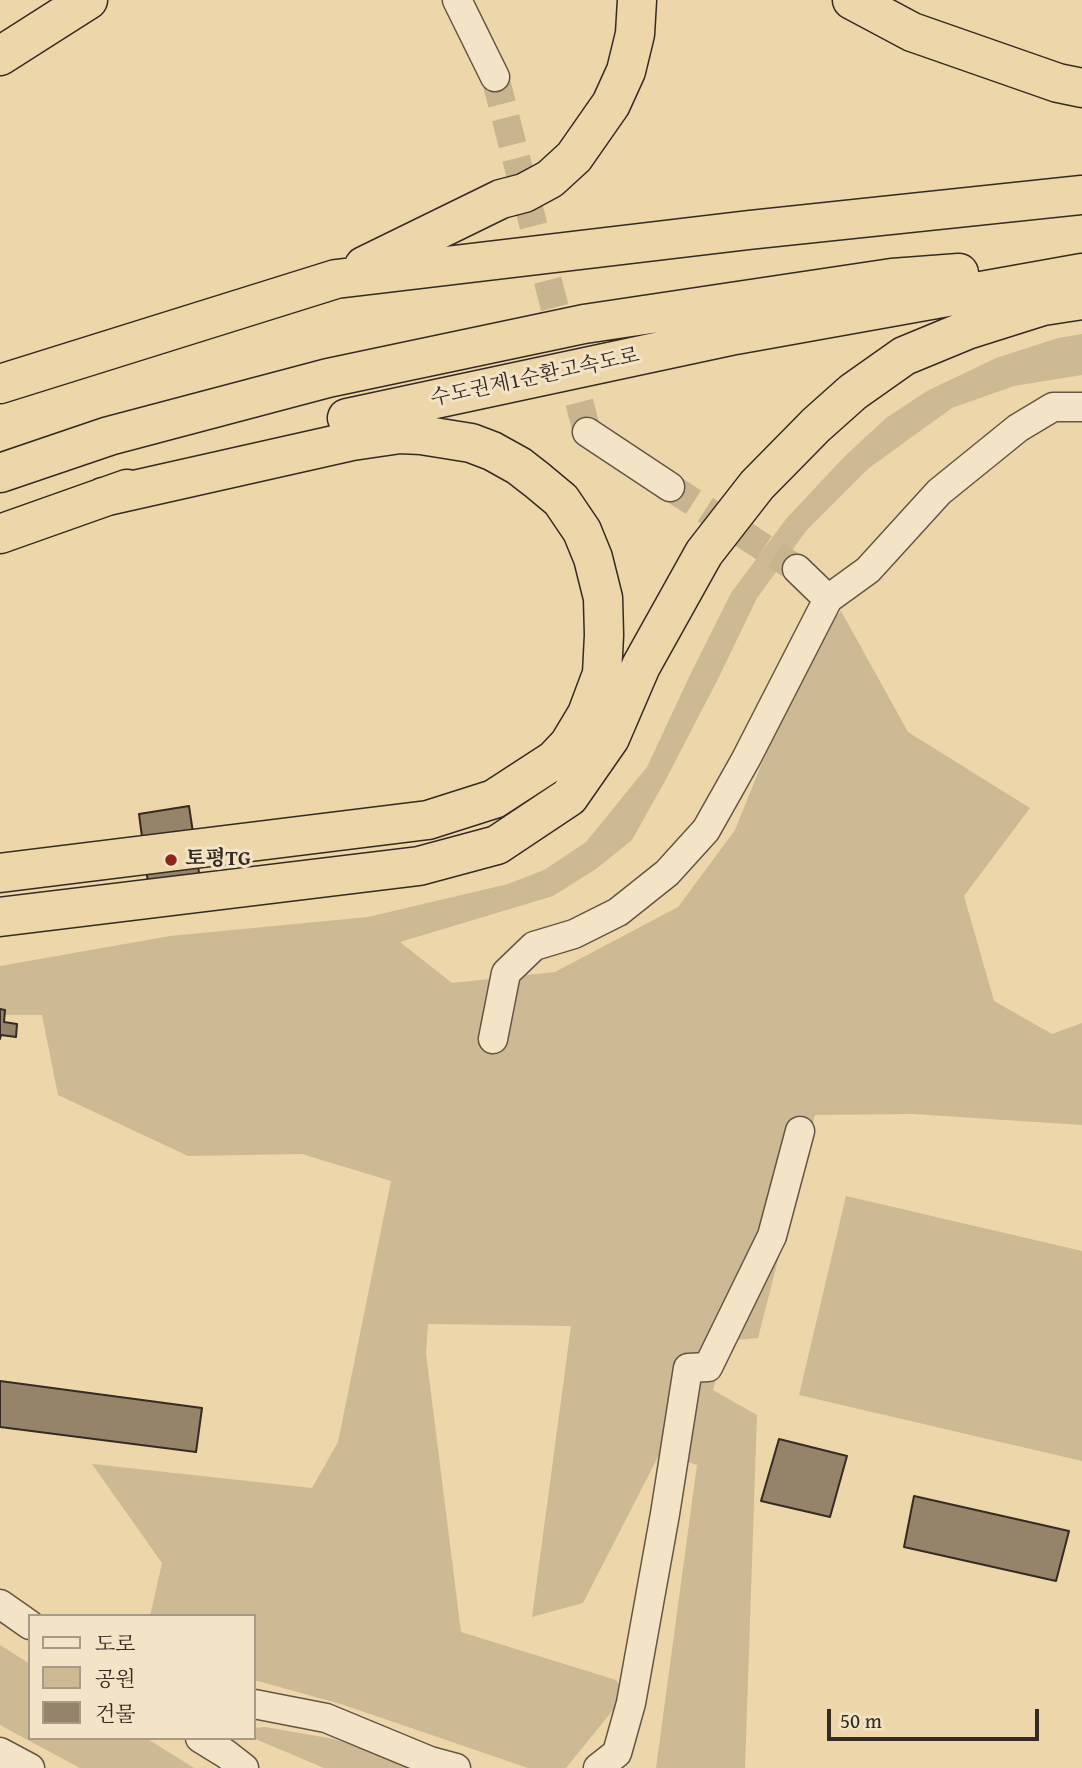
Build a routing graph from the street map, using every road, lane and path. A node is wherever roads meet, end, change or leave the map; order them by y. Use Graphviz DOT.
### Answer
graph roads {
  1 [pos="88,0"];
  2 [pos="457,0"];
  3 [pos="637,0"];
  4 [pos="852,0"];
  5 [pos="0,56"];
  6 [pos="495,77"];
  7 [pos="1082,88"];
  8 [pos="1082,195"];
  9 [pos="1082,265"];
  10 [pos="1082,273"];
  11 [pos="336,279"];
  12 [pos="1082,300"];
  13 [pos="0,384"];
  14 [pos="1082,407"];
  15 [pos="587,432"];
  16 [pos="0,473"];
  17 [pos="670,487"];
  18 [pos="103,497"];
  19 [pos="0,534"];
  20 [pos="797,569"];
  21 [pos="828,599"];
  22 [pos="0,873"];
  23 [pos="0,917"];
  24 [pos="493,1039"];
  25 [pos="800,1130"];
  26 [pos="0,1604"];
  27 [pos="28,1624"];
  28 [pos="256,1704"];
  29 [pos="203,1740"];
  30 [pos="0,1752"];
  31 [pos="235,1761"];
  32 [pos="30,1768"];
  33 [pos="262,1768"];
  34 [pos="456,1768"];
  35 [pos="598,1768"];
  1 -- 5 [label="highway"];
  2 -- 6 [label="street"];
  3 -- 11 [label="highway"];
  4 -- 7 [label="highway"];
  8 -- 11 [label="highway"];
  9 -- 16 [label="highway, 수도권제1순환고속도로"];
  10 -- 18 [label="highway, 수도권제1순환고속도로"];
  11 -- 13 [label="highway"];
  12 -- 23 [label="highway"];
  14 -- 21 [label="street"];
  15 -- 17 [label="street"];
  18 -- 19 [label="highway, 수도권제1순환고속도로"];
  18 -- 22 [label="highway"];
  20 -- 21 [label="street"];
  21 -- 24 [label="street"];
  25 -- 35 [label="street"];
  26 -- 27 [label="street"];
  28 -- 34 [label="street"];
  29 -- 31 [label="street"];
  30 -- 32 [label="street"];
  31 -- 33 [label="street"];
}
